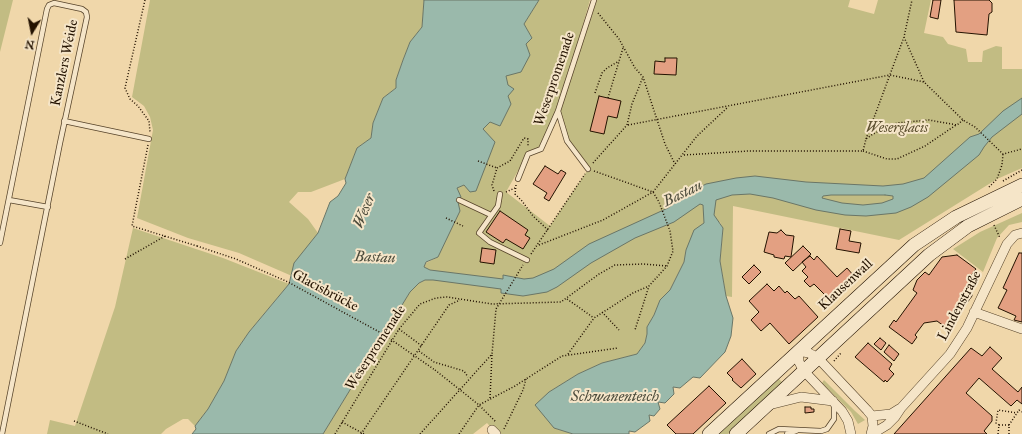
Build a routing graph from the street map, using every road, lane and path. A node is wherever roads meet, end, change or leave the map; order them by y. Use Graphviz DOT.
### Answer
graph roads {
  1 [pos="145,0"];
  2 [pos="594,0"];
  3 [pos="912,0"];
  4 [pos="593,6"];
  5 [pos="904,37"];
  6 [pos="624,48"];
  7 [pos="619,61"];
  8 [pos="890,75"];
  9 [pos="643,77"];
  10 [pos="924,82"];
  11 [pos="595,93"];
  12 [pos="608,98"];
  13 [pos="729,106"];
  14 [pos="558,111"];
  15 [pos="657,120"];
  16 [pos="963,120"];
  17 [pos="64,122"];
  18 [pos="627,125"];
  19 [pos="957,125"];
  20 [pos="149,139"];
  21 [pos="866,140"];
  22 [pos="1022,149"];
  23 [pos="863,151"];
  24 [pos="528,154"];
  25 [pos="684,154"];
  26 [pos="1003,154"];
  27 [pos="478,161"];
  28 [pos="675,165"];
  29 [pos="497,168"];
  30 [pos="588,169"];
  31 [pos="518,179"];
  32 [pos="1022,184"];
  33 [pos="516,188"];
  34 [pos="653,192"];
  35 [pos="986,192"];
  36 [pos="500,194"];
  37 [pos="1022,199"];
  38 [pos="9,200"];
  39 [pos="459,200"];
  40 [pos="48,207"];
  41 [pos="491,215"];
  42 [pos="446,218"];
  43 [pos="993,223"];
  44 [pos="463,226"];
  45 [pos="549,230"];
  46 [pos="1022,233"];
  47 [pos="165,236"];
  48 [pos="0,243"];
  49 [pos="1007,244"];
  50 [pos="539,245"];
  51 [pos="125,259"];
  52 [pos="527,260"];
  53 [pos="667,266"];
  54 [pos="649,286"];
  55 [pos="462,299"];
  56 [pos="567,299"];
  57 [pos="499,304"];
  58 [pos="602,312"];
  59 [pos="974,312"];
  60 [pos="594,318"];
  61 [pos="399,329"];
  62 [pos="1022,329"];
  63 [pos="619,330"];
  64 [pos="636,330"];
  65 [pos="422,346"];
  66 [pos="618,348"];
  67 [pos="419,351"];
  68 [pos="798,351"];
  69 [pos="492,354"];
  70 [pos="568,355"];
  71 [pos="818,358"];
  72 [pos="804,371"];
  73 [pos="469,378"];
  74 [pos="526,380"];
  75 [pos="460,390"];
  76 [pos="490,398"];
  77 [pos="833,401"];
  78 [pos="479,405"];
  79 [pos="766,406"];
  80 [pos="901,408"];
  81 [pos="1022,412"];
  82 [pos="1017,413"];
  83 [pos="872,416"];
  84 [pos="74,421"];
  85 [pos="342,422"];
  86 [pos="999,425"];
  87 [pos="1009,425"];
  88 [pos="496,429"];
  89 [pos="797,430"];
  90 [pos="2,434"];
  91 [pos="108,434"];
  92 [pos="335,434"];
  93 [pos="362,434"];
  94 [pos="420,434"];
  95 [pos="459,434"];
  96 [pos="508,434"];
  97 [pos="709,434"];
  98 [pos="736,434"];
  99 [pos="769,434"];
  100 [pos="787,434"];
  101 [pos="851,434"];
  102 [pos="872,434"];
  103 [pos="998,434"];
  104 [pos="1009,434"];
  1 -- 20 [label="path"];
  2 -- 4 [label="lane, Weserpromenade"];
  3 -- 5 [label="path"];
  4 -- 6 [label="path"];
  4 -- 14 [label="lane, Weserpromenade"];
  5 -- 8 [label="path"];
  5 -- 10 [label="path"];
  6 -- 7 [label="path"];
  6 -- 9 [label="path"];
  7 -- 11 [label="path"];
  7 -- 12 [label="path"];
  8 -- 10 [label="path"];
  8 -- 13 [label="path"];
  8 -- 21 [label="path"];
  9 -- 15 [label="path"];
  9 -- 18 [label="path"];
  10 -- 16 [label="path"];
  13 -- 15 [label="path"];
  13 -- 25 [label="path"];
  14 -- 24 [label="lane, Weserpromenade"];
  14 -- 30 [label="lane"];
  15 -- 18 [label="path"];
  15 -- 28 [label="path"];
  16 -- 19 [label="path"];
  16 -- 26 [label="path"];
  17 -- 20 [label="lane"];
  17 -- 38 [label="lane, Kanzlers Weide"];
  17 -- 40 [label="lane, Kanzlers Weide"];
  18 -- 30 [label="path"];
  19 -- 21 [label="path"];
  19 -- 23 [label="path"];
  20 -- 47 [label="path, Glacisbrücke"];
  21 -- 23 [label="path"];
  22 -- 26 [label="path"];
  23 -- 25 [label="path"];
  24 -- 29 [label="path"];
  24 -- 31 [label="lane"];
  25 -- 28 [label="path"];
  26 -- 35 [label="path"];
  27 -- 29 [label="path"];
  28 -- 34 [label="path"];
  29 -- 36 [label="path"];
  30 -- 34 [label="path"];
  30 -- 45 [label="path"];
  31 -- 33 [label="path"];
  32 -- 68 [label="main road, Klausenwall"];
  33 -- 36 [label="path"];
  33 -- 45 [label="path"];
  34 -- 50 [label="path"];
  34 -- 53 [label="path"];
  36 -- 41 [label="lane"];
  37 -- 71 [label="main road"];
  38 -- 40 [label="lane"];
  38 -- 48 [label="lane, Kanzlers Weide"];
  39 -- 41 [label="lane"];
  40 -- 90 [label="lane, Kanzlers Weide"];
  41 -- 52 [label="lane"];
  42 -- 44 [label="path"];
  43 -- 49 [label="path"];
  45 -- 50 [label="path"];
  46 -- 49 [label="street, Lindenstraße"];
  47 -- 51 [label="path"];
  47 -- 75 [label="path, Glacisbrücke, bridge"];
  49 -- 59 [label="street, Lindenstraße"];
  50 -- 52 [label="path"];
  52 -- 57 [label="path"];
  53 -- 54 [label="path"];
  53 -- 56 [label="path"];
  54 -- 58 [label="path"];
  54 -- 64 [label="path"];
  55 -- 57 [label="path, Weserpromenade"];
  55 -- 61 [label="path, Weserpromenade"];
  55 -- 65 [label="path"];
  56 -- 57 [label="path, Weserpromenade"];
  56 -- 60 [label="path"];
  57 -- 69 [label="path"];
  58 -- 60 [label="path"];
  58 -- 63 [label="path"];
  59 -- 62 [label="street"];
  59 -- 80 [label="street, Lindenstraße"];
  60 -- 70 [label="path"];
  61 -- 65 [label="path"];
  61 -- 85 [label="path, Weserpromenade"];
  65 -- 67 [label="path"];
  66 -- 70 [label="path"];
  67 -- 73 [label="path"];
  67 -- 93 [label="path"];
  68 -- 71 [label="street"];
  68 -- 72 [label="street"];
  68 -- 97 [label="main road, Klausenwall"];
  69 -- 73 [label="path"];
  69 -- 76 [label="path"];
  70 -- 74 [label="path"];
  71 -- 72 [label="main road"];
  71 -- 83 [label="street"];
  72 -- 77 [label="street"];
  72 -- 79 [label="main road"];
  73 -- 75 [label="path"];
  74 -- 76 [label="path"];
  74 -- 96 [label="path"];
  75 -- 78 [label="path, Glacisbrücke"];
  75 -- 94 [label="path"];
  76 -- 78 [label="path"];
  77 -- 79 [label="street"];
  77 -- 89 [label="lane"];
  77 -- 101 [label="street"];
  78 -- 88 [label="path, Glacisbrücke"];
  78 -- 95 [label="path"];
  79 -- 98 [label="main road"];
  80 -- 83 [label="street, Lindenstraße"];
  80 -- 102 [label="street, Lindenstraße"];
  81 -- 82 [label="path"];
  82 -- 86 [label="path"];
  82 -- 87 [label="path"];
  83 -- 102 [label="street, Lindenstraße"];
  84 -- 91 [label="path"];
  85 -- 92 [label="path, Weserpromenade"];
  85 -- 93 [label="path"];
  86 -- 87 [label="path"];
  86 -- 103 [label="path"];
  87 -- 104 [label="path"];
  89 -- 99 [label="lane"];
  89 -- 100 [label="lane"];
}
